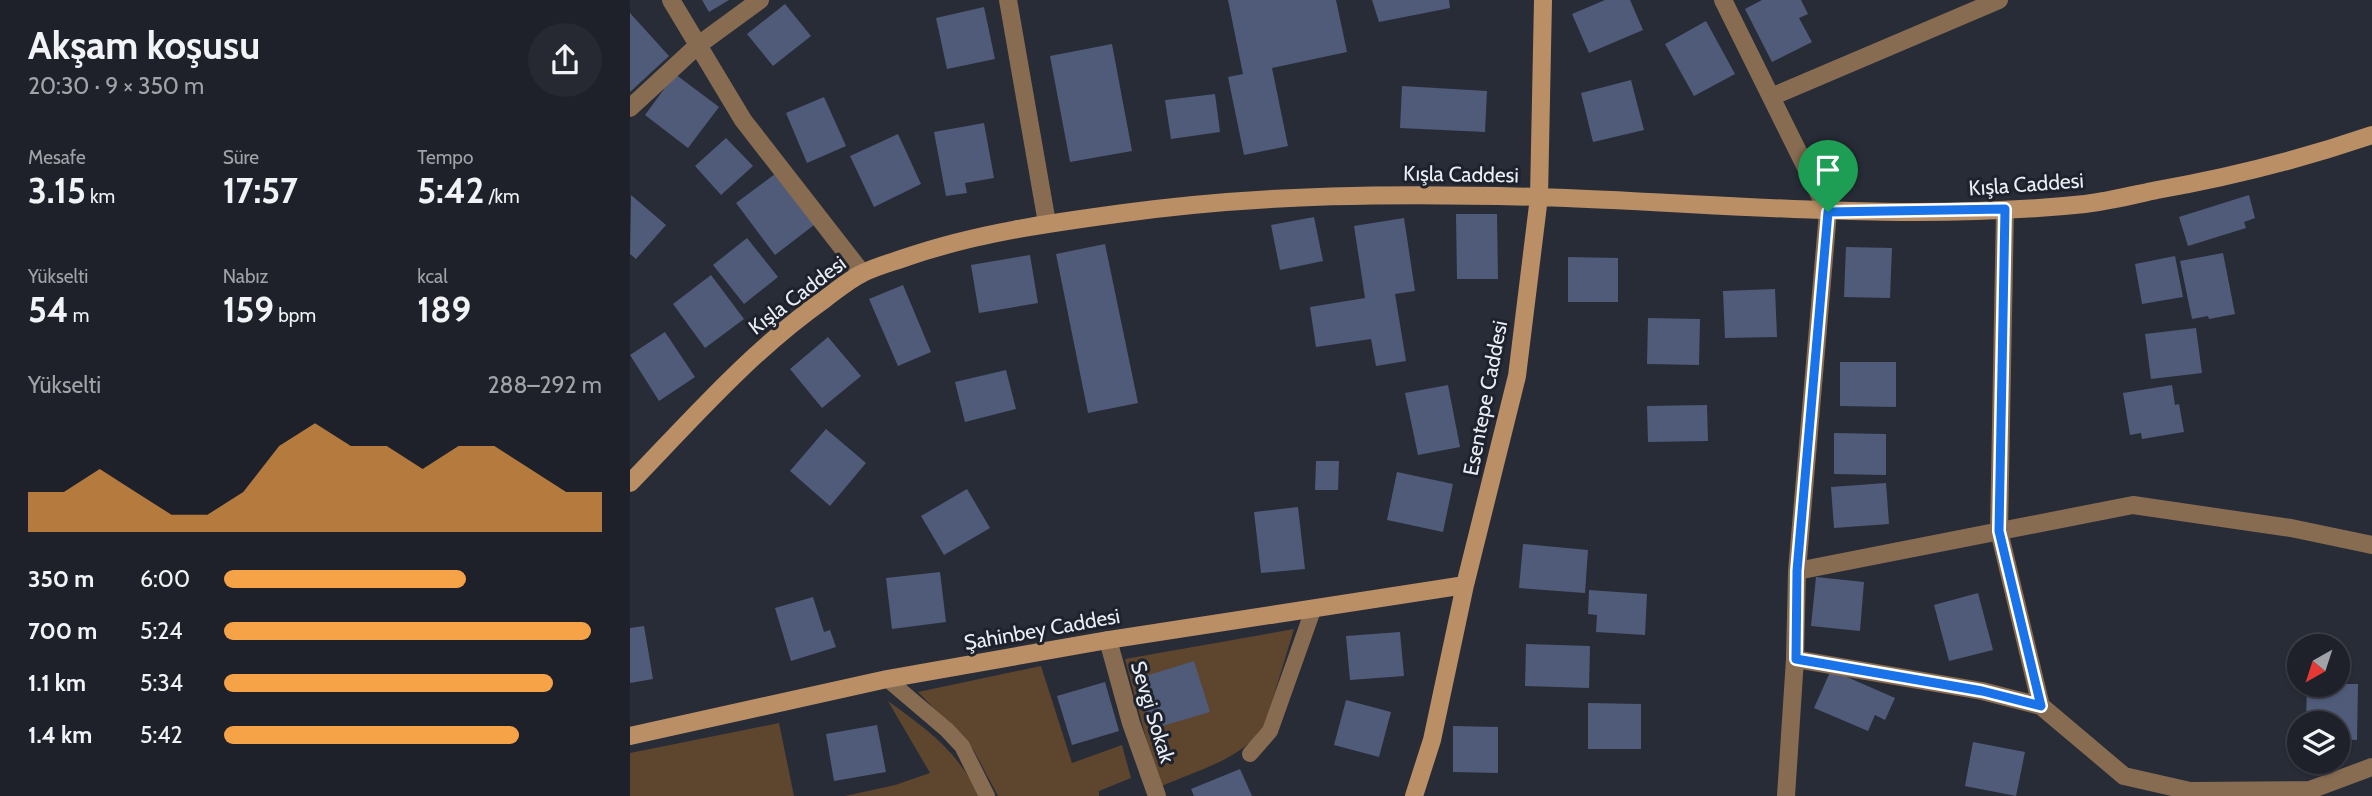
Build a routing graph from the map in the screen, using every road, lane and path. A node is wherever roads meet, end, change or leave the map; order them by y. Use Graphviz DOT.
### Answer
graph roads {
  1 [pos="671,0"];
  2 [pos="760,0"];
  3 [pos="1008,0"];
  4 [pos="1543,0"];
  5 [pos="1723,0"];
  6 [pos="1999,0"];
  7 [pos="697,46"];
  8 [pos="1771,97"];
  9 [pos="630,108"];
  10 [pos="2372,135"];
  11 [pos="1539,197"];
  12 [pos="2005,209"];
  13 [pos="1828,212"];
  14 [pos="1047,223"];
  15 [pos="862,273"];
  16 [pos="630,483"];
  17 [pos="1999,531"];
  18 [pos="2372,545"];
  19 [pos="1797,571"];
  20 [pos="1465,585"];
  21 [pos="1313,610"];
  22 [pos="1108,640"];
  23 [pos="1796,659"];
  24 [pos="887,679"];
  25 [pos="2041,706"];
  26 [pos="630,736"];
  27 [pos="1250,754"];
  28 [pos="2372,767"];
  29 [pos="988,796"];
  30 [pos="1157,796"];
  31 [pos="1414,796"];
  32 [pos="1786,796"];
  1 -- 7 [label="street"];
  2 -- 7 [label="street"];
  3 -- 14 [label="street"];
  4 -- 11 [label="street, Esentepe Caddesi"];
  5 -- 8 [label="street"];
  6 -- 8 [label="street"];
  7 -- 9 [label="street"];
  7 -- 15 [label="street"];
  8 -- 13 [label="street"];
  10 -- 12 [label="street, Kışla Caddesi"];
  11 -- 13 [label="street, Kışla Caddesi"];
  11 -- 14 [label="street, Kışla Caddesi"];
  11 -- 20 [label="street, Esentepe Caddesi"];
  12 -- 13 [label="street, Kışla Caddesi"];
  12 -- 17 [label="street"];
  13 -- 19 [label="street"];
  14 -- 15 [label="street, Kışla Caddesi"];
  15 -- 16 [label="street, Kışla Caddesi"];
  17 -- 18 [label="street"];
  17 -- 19 [label="street"];
  17 -- 25 [label="street"];
  19 -- 23 [label="street"];
  20 -- 21 [label="street, Şahinbey Caddesi"];
  20 -- 31 [label="street, Esentepe Caddesi"];
  21 -- 22 [label="street, Şahinbey Caddesi"];
  21 -- 27 [label="lane"];
  22 -- 24 [label="street, Şahinbey Caddesi"];
  22 -- 30 [label="street, Sevgi Sokak"];
  23 -- 25 [label="street"];
  23 -- 32 [label="street"];
  24 -- 26 [label="street, Şahinbey Caddesi"];
  24 -- 29 [label="lane"];
  25 -- 28 [label="street"];
}
